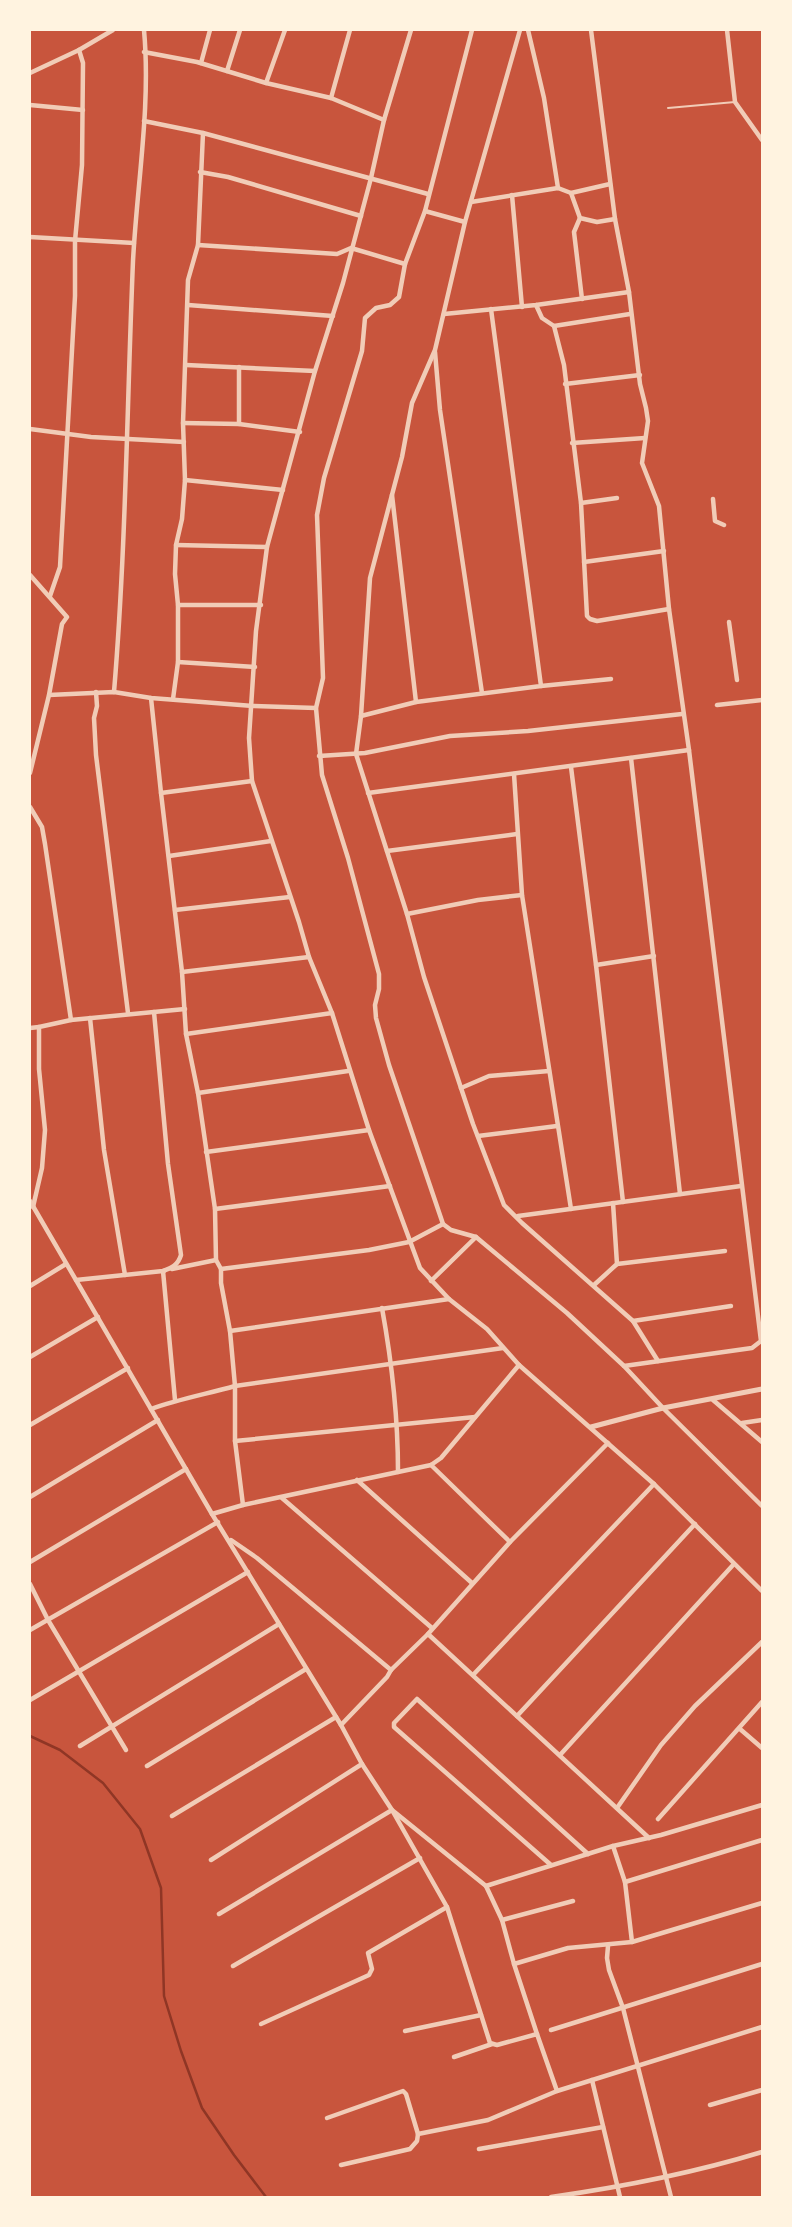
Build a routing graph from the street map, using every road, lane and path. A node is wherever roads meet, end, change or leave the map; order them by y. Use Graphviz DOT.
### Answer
graph roads {
  1 [pos="113,30"];
  2 [pos="144,30"];
  3 [pos="210,30"];
  4 [pos="240,30"];
  5 [pos="285,30"];
  6 [pos="350,30"];
  7 [pos="411,30"];
  8 [pos="472,30"];
  9 [pos="520,30"];
  10 [pos="528,30"];
  11 [pos="590,30"];
  12 [pos="727,30"];
  13 [pos="79,50"];
  14 [pos="144,52"];
  15 [pos="201,63"];
  16 [pos="226,72"];
  17 [pos="30,73"];
  18 [pos="266,83"];
  19 [pos="331,98"];
  20 [pos="735,102"];
  21 [pos="30,105"];
  22 [pos="668,108"];
  23 [pos="83,110"];
  24 [pos="384,120"];
  25 [pos="144,121"];
  26 [pos="202,133"];
  27 [pos="762,140"];
  28 [pos="200,172"];
  29 [pos="371,178"];
  30 [pos="610,184"];
  31 [pos="558,188"];
  32 [pos="571,193"];
  33 [pos="428,194"];
  34 [pos="512,195"];
  35 [pos="471,202"];
  36 [pos="425,211"];
  37 [pos="360,216"];
  38 [pos="580,218"];
  39 [pos="615,219"];
  40 [pos="465,222"];
  41 [pos="30,237"];
  42 [pos="75,240"];
  43 [pos="134,244"];
  44 [pos="198,245"];
  45 [pos="351,248"];
  46 [pos="405,264"];
  47 [pos="629,292"];
  48 [pos="582,298"];
  49 [pos="188,305"];
  50 [pos="536,305"];
  51 [pos="522,307"];
  52 [pos="491,309"];
  53 [pos="444,314"];
  54 [pos="630,314"];
  55 [pos="333,316"];
  56 [pos="554,326"];
  57 [pos="435,350"];
  58 [pos="186,365"];
  59 [pos="239,367"];
  60 [pos="316,371"];
  61 [pos="640,375"];
  62 [pos="564,384"];
  63 [pos="183,423"];
  64 [pos="239,424"];
  65 [pos="30,429"];
  66 [pos="300,432"];
  67 [pos="68,433"];
  68 [pos="126,438"];
  69 [pos="644,438"];
  70 [pos="184,442"];
  71 [pos="572,443"];
  72 [pos="185,480"];
  73 [pos="282,490"];
  74 [pos="392,492"];
  75 [pos="617,498"];
  76 [pos="713,499"];
  77 [pos="581,503"];
  78 [pos="724,525"];
  79 [pos="176,545"];
  80 [pos="267,547"];
  81 [pos="664,551"];
  82 [pos="584,562"];
  83 [pos="31,576"];
  84 [pos="50,596"];
  85 [pos="178,605"];
  86 [pos="261,605"];
  87 [pos="668,609"];
  88 [pos="729,622"];
  89 [pos="178,662"];
  90 [pos="255,668"];
  91 [pos="611,679"];
  92 [pos="737,680"];
  93 [pos="541,686"];
  94 [pos="96,692"];
  95 [pos="114,692"];
  96 [pos="482,693"];
  97 [pos="49,695"];
  98 [pos="151,698"];
  99 [pos="173,699"];
  100 [pos="762,700"];
  101 [pos="416,702"];
  102 [pos="252,706"];
  103 [pos="717,706"];
  104 [pos="316,708"];
  105 [pos="682,714"];
  106 [pos="362,716"];
  107 [pos="688,750"];
  108 [pos="356,754"];
  109 [pos="320,756"];
  110 [pos="631,758"];
  111 [pos="571,767"];
  112 [pos="30,773"];
  113 [pos="514,774"];
  114 [pos="252,781"];
  115 [pos="161,793"];
  116 [pos="368,793"];
  117 [pos="30,807"];
  118 [pos="517,834"];
  119 [pos="271,841"];
  120 [pos="387,850"];
  121 [pos="169,856"];
  122 [pos="522,895"];
  123 [pos="290,897"];
  124 [pos="175,910"];
  125 [pos="407,914"];
  126 [pos="654,956"];
  127 [pos="309,957"];
  128 [pos="596,965"];
  129 [pos="182,972"];
  130 [pos="184,1009"];
  131 [pos="154,1012"];
  132 [pos="128,1013"];
  133 [pos="332,1014"];
  134 [pos="90,1018"];
  135 [pos="71,1020"];
  136 [pos="39,1027"];
  137 [pos="30,1028"];
  138 [pos="186,1034"];
  139 [pos="348,1071"];
  140 [pos="549,1071"];
  141 [pos="461,1088"];
  142 [pos="198,1093"];
  143 [pos="557,1126"];
  144 [pos="368,1130"];
  145 [pos="478,1136"];
  146 [pos="206,1152"];
  147 [pos="390,1186"];
  148 [pos="741,1186"];
  149 [pos="680,1194"];
  150 [pos="30,1201"];
  151 [pos="623,1202"];
  152 [pos="613,1203"];
  153 [pos="214,1209"];
  154 [pos="571,1209"];
  155 [pos="35,1210"];
  156 [pos="30,1215"];
  157 [pos="518,1216"];
  158 [pos="443,1224"];
  159 [pos="476,1237"];
  160 [pos="409,1242"];
  161 [pos="725,1252"];
  162 [pos="216,1260"];
  163 [pos="66,1264"];
  164 [pos="617,1264"];
  165 [pos="221,1269"];
  166 [pos="163,1272"];
  167 [pos="125,1275"];
  168 [pos="76,1280"];
  169 [pos="431,1282"];
  170 [pos="594,1285"];
  171 [pos="30,1286"];
  172 [pos="449,1299"];
  173 [pos="731,1306"];
  174 [pos="382,1308"];
  175 [pos="98,1317"];
  176 [pos="634,1321"];
  177 [pos="230,1331"];
  178 [pos="503,1348"];
  179 [pos="30,1357"];
  180 [pos="658,1362"];
  181 [pos="392,1364"];
  182 [pos="519,1365"];
  183 [pos="624,1366"];
  184 [pos="128,1368"];
  185 [pos="235,1386"];
  186 [pos="762,1389"];
  187 [pos="175,1400"];
  188 [pos="713,1400"];
  189 [pos="663,1408"];
  190 [pos="151,1409"];
  191 [pos="475,1416"];
  192 [pos="158,1420"];
  193 [pos="762,1420"];
  194 [pos="742,1423"];
  195 [pos="30,1425"];
  196 [pos="398,1426"];
  197 [pos="591,1427"];
  198 [pos="235,1441"];
  199 [pos="762,1442"];
  200 [pos="608,1443"];
  201 [pos="431,1465"];
  202 [pos="186,1469"];
  203 [pos="398,1472"];
  204 [pos="357,1480"];
  205 [pos="654,1484"];
  206 [pos="30,1497"];
  207 [pos="282,1498"];
  208 [pos="243,1505"];
  209 [pos="762,1506"];
  210 [pos="212,1514"];
  211 [pos="218,1522"];
  212 [pos="696,1524"];
  213 [pos="230,1539"];
  214 [pos="510,1542"];
  215 [pos="30,1562"];
  216 [pos="734,1565"];
  217 [pos="248,1572"];
  218 [pos="472,1583"];
  219 [pos="30,1584"];
  220 [pos="762,1591"];
  221 [pos="48,1620"];
  222 [pos="279,1624"];
  223 [pos="432,1628"];
  224 [pos="30,1630"];
  225 [pos="428,1634"];
  226 [pos="762,1642"];
  227 [pos="306,1669"];
  228 [pos="391,1670"];
  229 [pos="79,1672"];
  230 [pos="473,1675"];
  231 [pos="30,1700"];
  232 [pos="762,1702"];
  233 [pos="517,1716"];
  234 [pos="336,1717"];
  235 [pos="341,1725"];
  236 [pos="112,1726"];
  237 [pos="740,1729"];
  238 [pos="80,1746"];
  239 [pos="762,1748"];
  240 [pos="126,1750"];
  241 [pos="560,1755"];
  242 [pos="362,1764"];
  243 [pos="147,1766"];
  244 [pos="762,1805"];
  245 [pos="617,1808"];
  246 [pos="392,1810"];
  247 [pos="172,1816"];
  248 [pos="658,1819"];
  249 [pos="649,1838"];
  250 [pos="762,1840"];
  251 [pos="614,1846"];
  252 [pos="588,1854"];
  253 [pos="420,1858"];
  254 [pos="211,1860"];
  255 [pos="551,1865"];
  256 [pos="625,1882"];
  257 [pos="486,1886"];
  258 [pos="573,1901"];
  259 [pos="762,1903"];
  260 [pos="446,1907"];
  261 [pos="219,1914"];
  262 [pos="502,1920"];
  263 [pos="632,1942"];
  264 [pos="608,1946"];
  265 [pos="514,1964"];
  266 [pos="762,1964"];
  267 [pos="233,1966"];
  268 [pos="623,2008"];
  269 [pos="481,2015"];
  270 [pos="261,2024"];
  271 [pos="762,2027"];
  272 [pos="551,2030"];
  273 [pos="405,2032"];
  274 [pos="537,2034"];
  275 [pos="492,2044"];
  276 [pos="454,2057"];
  277 [pos="636,2065"];
  278 [pos="592,2080"];
  279 [pos="762,2090"];
  280 [pos="558,2091"];
  281 [pos="710,2105"];
  282 [pos="327,2118"];
  283 [pos="603,2127"];
  284 [pos="418,2134"];
  285 [pos="479,2149"];
  286 [pos="762,2152"];
  287 [pos="341,2166"];
  288 [pos="666,2175"];
  289 [pos="617,2187"];
  290 [pos="551,2197"];
  291 [pos="620,2197"];
  292 [pos="671,2197"];
  1 -- 13 [label="street"];
  2 -- 14 [label="street"];
  3 -- 15 [label="street"];
  4 -- 16 [label="street"];
  5 -- 18 [label="street"];
  6 -- 19 [label="street"];
  7 -- 24 [label="street"];
  8 -- 33 [label="street"];
  9 -- 35 [label="street"];
  10 -- 31 [label="street"];
  11 -- 30 [label="street"];
  12 -- 20 [label="street"];
  13 -- 17 [label="street"];
  13 -- 23 [label="street"];
  14 -- 15 [label="street"];
  14 -- 25 [label="street"];
  15 -- 16 [label="street"];
  16 -- 18 [label="street"];
  18 -- 19 [label="street"];
  19 -- 24 [label="street"];
  20 -- 22 [label="lane"];
  20 -- 27 [label="street"];
  21 -- 23 [label="street"];
  23 -- 42 [label="street"];
  24 -- 29 [label="street"];
  25 -- 26 [label="street"];
  25 -- 43 [label="street"];
  26 -- 28 [label="street"];
  26 -- 29 [label="street"];
  28 -- 37 [label="street"];
  28 -- 44 [label="street"];
  29 -- 33 [label="street"];
  29 -- 37 [label="street"];
  30 -- 32 [label="street"];
  30 -- 39 [label="street"];
  31 -- 32 [label="street"];
  31 -- 34 [label="street"];
  32 -- 38 [label="street"];
  33 -- 36 [label="street"];
  34 -- 35 [label="street"];
  34 -- 51 [label="street"];
  35 -- 40 [label="street"];
  36 -- 40 [label="street"];
  36 -- 46 [label="street"];
  37 -- 45 [label="street"];
  38 -- 39 [label="street"];
  38 -- 48 [label="street"];
  39 -- 47 [label="street"];
  40 -- 53 [label="street"];
  41 -- 42 [label="street"];
  42 -- 43 [label="street"];
  42 -- 67 [label="street"];
  43 -- 68 [label="street"];
  44 -- 45 [label="street"];
  44 -- 49 [label="street"];
  45 -- 46 [label="street"];
  45 -- 55 [label="street"];
  46 -- 104 [label="street"];
  47 -- 48 [label="street"];
  47 -- 54 [label="street"];
  48 -- 50 [label="street"];
  49 -- 55 [label="street"];
  49 -- 58 [label="street"];
  50 -- 51 [label="street"];
  50 -- 56 [label="street"];
  51 -- 52 [label="street"];
  52 -- 53 [label="street"];
  52 -- 93 [label="street"];
  53 -- 57 [label="street"];
  54 -- 56 [label="street"];
  54 -- 61 [label="street"];
  55 -- 60 [label="street"];
  56 -- 62 [label="street"];
  57 -- 74 [label="street"];
  57 -- 96 [label="street"];
  58 -- 59 [label="street"];
  58 -- 63 [label="street"];
  59 -- 60 [label="street"];
  59 -- 64 [label="street"];
  60 -- 66 [label="street"];
  61 -- 62 [label="street"];
  61 -- 69 [label="street"];
  62 -- 71 [label="street"];
  63 -- 64 [label="street"];
  63 -- 70 [label="street"];
  64 -- 66 [label="street"];
  65 -- 67 [label="street"];
  66 -- 73 [label="street"];
  67 -- 68 [label="street"];
  67 -- 84 [label="street"];
  68 -- 70 [label="street"];
  68 -- 95 [label="street"];
  69 -- 71 [label="street"];
  69 -- 81 [label="street"];
  70 -- 72 [label="street"];
  71 -- 77 [label="street"];
  72 -- 73 [label="street"];
  72 -- 79 [label="street"];
  73 -- 80 [label="street"];
  74 -- 101 [label="street"];
  74 -- 106 [label="street"];
  75 -- 77 [label="street"];
  76 -- 78 [label="street"];
  77 -- 82 [label="street"];
  79 -- 80 [label="street"];
  79 -- 85 [label="street"];
  80 -- 86 [label="street"];
  81 -- 82 [label="street"];
  81 -- 87 [label="street"];
  82 -- 87 [label="street"];
  83 -- 84 [label="street"];
  84 -- 97 [label="street"];
  85 -- 86 [label="street"];
  85 -- 89 [label="street"];
  86 -- 90 [label="street"];
  87 -- 105 [label="street"];
  88 -- 92 [label="street"];
  89 -- 90 [label="street"];
  89 -- 99 [label="street"];
  90 -- 102 [label="street"];
  91 -- 93 [label="street"];
  93 -- 96 [label="street"];
  94 -- 95 [label="street"];
  94 -- 97 [label="street"];
  94 -- 132 [label="street"];
  95 -- 98 [label="street"];
  96 -- 101 [label="street"];
  97 -- 112 [label="street"];
  98 -- 99 [label="street"];
  98 -- 115 [label="street"];
  99 -- 102 [label="street"];
  100 -- 103 [label="street"];
  101 -- 106 [label="street"];
  102 -- 104 [label="street"];
  102 -- 114 [label="street"];
  104 -- 109 [label="street"];
  105 -- 107 [label="street"];
  105 -- 108 [label="street"];
  106 -- 108 [label="street"];
  107 -- 110 [label="street"];
  107 -- 148 [label="street"];
  108 -- 109 [label="street"];
  108 -- 116 [label="street"];
  109 -- 158 [label="street"];
  110 -- 111 [label="street"];
  110 -- 126 [label="street"];
  111 -- 113 [label="street"];
  111 -- 128 [label="street"];
  113 -- 116 [label="street"];
  113 -- 118 [label="street"];
  114 -- 115 [label="street"];
  114 -- 119 [label="street"];
  115 -- 121 [label="street"];
  116 -- 120 [label="street"];
  117 -- 135 [label="street"];
  118 -- 120 [label="street"];
  118 -- 122 [label="street"];
  119 -- 121 [label="street"];
  119 -- 123 [label="street"];
  120 -- 125 [label="street"];
  121 -- 124 [label="street"];
  122 -- 125 [label="street"];
  122 -- 140 [label="street"];
  123 -- 124 [label="street"];
  123 -- 127 [label="street"];
  124 -- 129 [label="street"];
  125 -- 141 [label="street"];
  126 -- 128 [label="street"];
  126 -- 149 [label="street"];
  127 -- 129 [label="street"];
  127 -- 133 [label="street"];
  128 -- 151 [label="street"];
  129 -- 130 [label="street"];
  130 -- 131 [label="street"];
  130 -- 138 [label="street"];
  131 -- 132 [label="street"];
  131 -- 166 [label="street"];
  132 -- 134 [label="street"];
  133 -- 138 [label="street"];
  133 -- 139 [label="street"];
  134 -- 135 [label="street"];
  134 -- 167 [label="street"];
  135 -- 136 [label="street"];
  136 -- 137 [label="street"];
  136 -- 155 [label="street"];
  138 -- 142 [label="street"];
  139 -- 142 [label="street"];
  139 -- 144 [label="street"];
  140 -- 141 [label="street"];
  140 -- 143 [label="street"];
  141 -- 145 [label="street"];
  142 -- 146 [label="street"];
  143 -- 145 [label="street"];
  143 -- 154 [label="street"];
  144 -- 146 [label="street"];
  144 -- 147 [label="street"];
  145 -- 157 [label="street"];
  146 -- 153 [label="street"];
  147 -- 153 [label="street"];
  147 -- 160 [label="street"];
  148 -- 149 [label="street"];
  148 -- 180 [label="street"];
  149 -- 151 [label="street"];
  150 -- 155 [label="street"];
  151 -- 152 [label="street"];
  152 -- 154 [label="street"];
  152 -- 164 [label="street"];
  153 -- 162 [label="street"];
  154 -- 157 [label="street"];
  155 -- 156 [label="street"];
  155 -- 163 [label="street"];
  157 -- 170 [label="street"];
  158 -- 159 [label="street"];
  158 -- 160 [label="street"];
  159 -- 169 [label="street"];
  159 -- 183 [label="street"];
  160 -- 165 [label="street"];
  160 -- 169 [label="street"];
  161 -- 164 [label="street"];
  162 -- 165 [label="street"];
  162 -- 166 [label="street"];
  163 -- 168 [label="street"];
  163 -- 171 [label="street"];
  164 -- 170 [label="street"];
  165 -- 177 [label="street"];
  166 -- 167 [label="street"];
  166 -- 187 [label="street"];
  167 -- 168 [label="street"];
  168 -- 175 [label="street"];
  169 -- 172 [label="street"];
  170 -- 176 [label="street"];
  172 -- 174 [label="street"];
  172 -- 178 [label="street"];
  173 -- 176 [label="street"];
  174 -- 177 [label="street"];
  174 -- 181 [label="street"];
  175 -- 179 [label="street"];
  175 -- 184 [label="street"];
  176 -- 180 [label="street"];
  177 -- 185 [label="street"];
  178 -- 181 [label="street"];
  178 -- 182 [label="street"];
  180 -- 183 [label="street"];
  181 -- 185 [label="street"];
  181 -- 196 [label="street"];
  182 -- 191 [label="street"];
  182 -- 197 [label="street"];
  183 -- 189 [label="street"];
  184 -- 190 [label="street"];
  184 -- 195 [label="street"];
  185 -- 187 [label="street"];
  185 -- 198 [label="street"];
  186 -- 188 [label="street"];
  187 -- 190 [label="street"];
  188 -- 189 [label="street"];
  188 -- 194 [label="street"];
  189 -- 197 [label="street"];
  189 -- 209 [label="street"];
  190 -- 192 [label="street"];
  191 -- 196 [label="street"];
  191 -- 201 [label="street"];
  192 -- 202 [label="street"];
  192 -- 206 [label="street"];
  193 -- 194 [label="street"];
  194 -- 199 [label="street"];
  196 -- 198 [label="street"];
  196 -- 203 [label="street"];
  197 -- 200 [label="street"];
  198 -- 208 [label="street"];
  200 -- 205 [label="street"];
  200 -- 214 [label="street"];
  201 -- 203 [label="street"];
  201 -- 214 [label="street"];
  202 -- 210 [label="street"];
  202 -- 215 [label="street"];
  203 -- 204 [label="street"];
  204 -- 207 [label="street"];
  204 -- 218 [label="street"];
  205 -- 212 [label="street"];
  205 -- 230 [label="street"];
  207 -- 208 [label="street"];
  207 -- 223 [label="street"];
  208 -- 210 [label="street"];
  210 -- 211 [label="street"];
  211 -- 213 [label="street"];
  211 -- 221 [label="street"];
  212 -- 216 [label="street"];
  212 -- 233 [label="street"];
  213 -- 217 [label="street"];
  213 -- 228 [label="street"];
  214 -- 218 [label="street"];
  216 -- 220 [label="street"];
  216 -- 241 [label="street"];
  217 -- 222 [label="street"];
  217 -- 229 [label="street"];
  218 -- 223 [label="street"];
  219 -- 221 [label="street"];
  221 -- 224 [label="street"];
  221 -- 229 [label="street"];
  222 -- 227 [label="street"];
  222 -- 236 [label="street"];
  223 -- 225 [label="street"];
  225 -- 228 [label="street"];
  225 -- 230 [label="street"];
  226 -- 245 [label="street"];
  227 -- 234 [label="street"];
  227 -- 243 [label="street"];
  228 -- 235 [label="street"];
  229 -- 231 [label="street"];
  229 -- 236 [label="street"];
  230 -- 233 [label="street"];
  232 -- 237 [label="street"];
  233 -- 241 [label="street"];
  234 -- 235 [label="street"];
  234 -- 247 [label="street"];
  235 -- 242 [label="street"];
  236 -- 238 [label="street"];
  236 -- 240 [label="street"];
  237 -- 239 [label="street"];
  237 -- 248 [label="street"];
  241 -- 245 [label="street"];
  242 -- 246 [label="street"];
  242 -- 254 [label="street"];
  244 -- 249 [label="street"];
  245 -- 249 [label="street"];
  246 -- 253 [label="street"];
  246 -- 257 [label="street"];
  246 -- 261 [label="street"];
  249 -- 251 [label="street"];
  250 -- 256 [label="street"];
  251 -- 252 [label="street"];
  251 -- 256 [label="street"];
  252 -- 255 [label="street"];
  252 -- 255 [label="street"];
  253 -- 260 [label="street"];
  253 -- 267 [label="street"];
  255 -- 257 [label="street"];
  256 -- 263 [label="street"];
  257 -- 262 [label="street"];
  258 -- 262 [label="street"];
  259 -- 263 [label="street"];
  260 -- 269 [label="street"];
  260 -- 270 [label="street"];
  262 -- 265 [label="street"];
  263 -- 264 [label="street"];
  264 -- 265 [label="street"];
  264 -- 268 [label="street"];
  265 -- 274 [label="street"];
  266 -- 268 [label="street"];
  268 -- 272 [label="street"];
  268 -- 277 [label="street"];
  269 -- 273 [label="street"];
  269 -- 275 [label="street"];
  271 -- 277 [label="street"];
  274 -- 275 [label="street"];
  274 -- 280 [label="street"];
  275 -- 276 [label="street"];
  277 -- 278 [label="street"];
  277 -- 288 [label="street"];
  278 -- 280 [label="street"];
  278 -- 283 [label="street"];
  279 -- 281 [label="street"];
  280 -- 284 [label="street"];
  282 -- 284 [label="street"];
  283 -- 285 [label="street"];
  283 -- 289 [label="street"];
  284 -- 287 [label="street"];
  286 -- 288 [label="street"];
  288 -- 289 [label="street"];
  288 -- 292 [label="street"];
  289 -- 290 [label="street"];
  289 -- 291 [label="street"];
}
